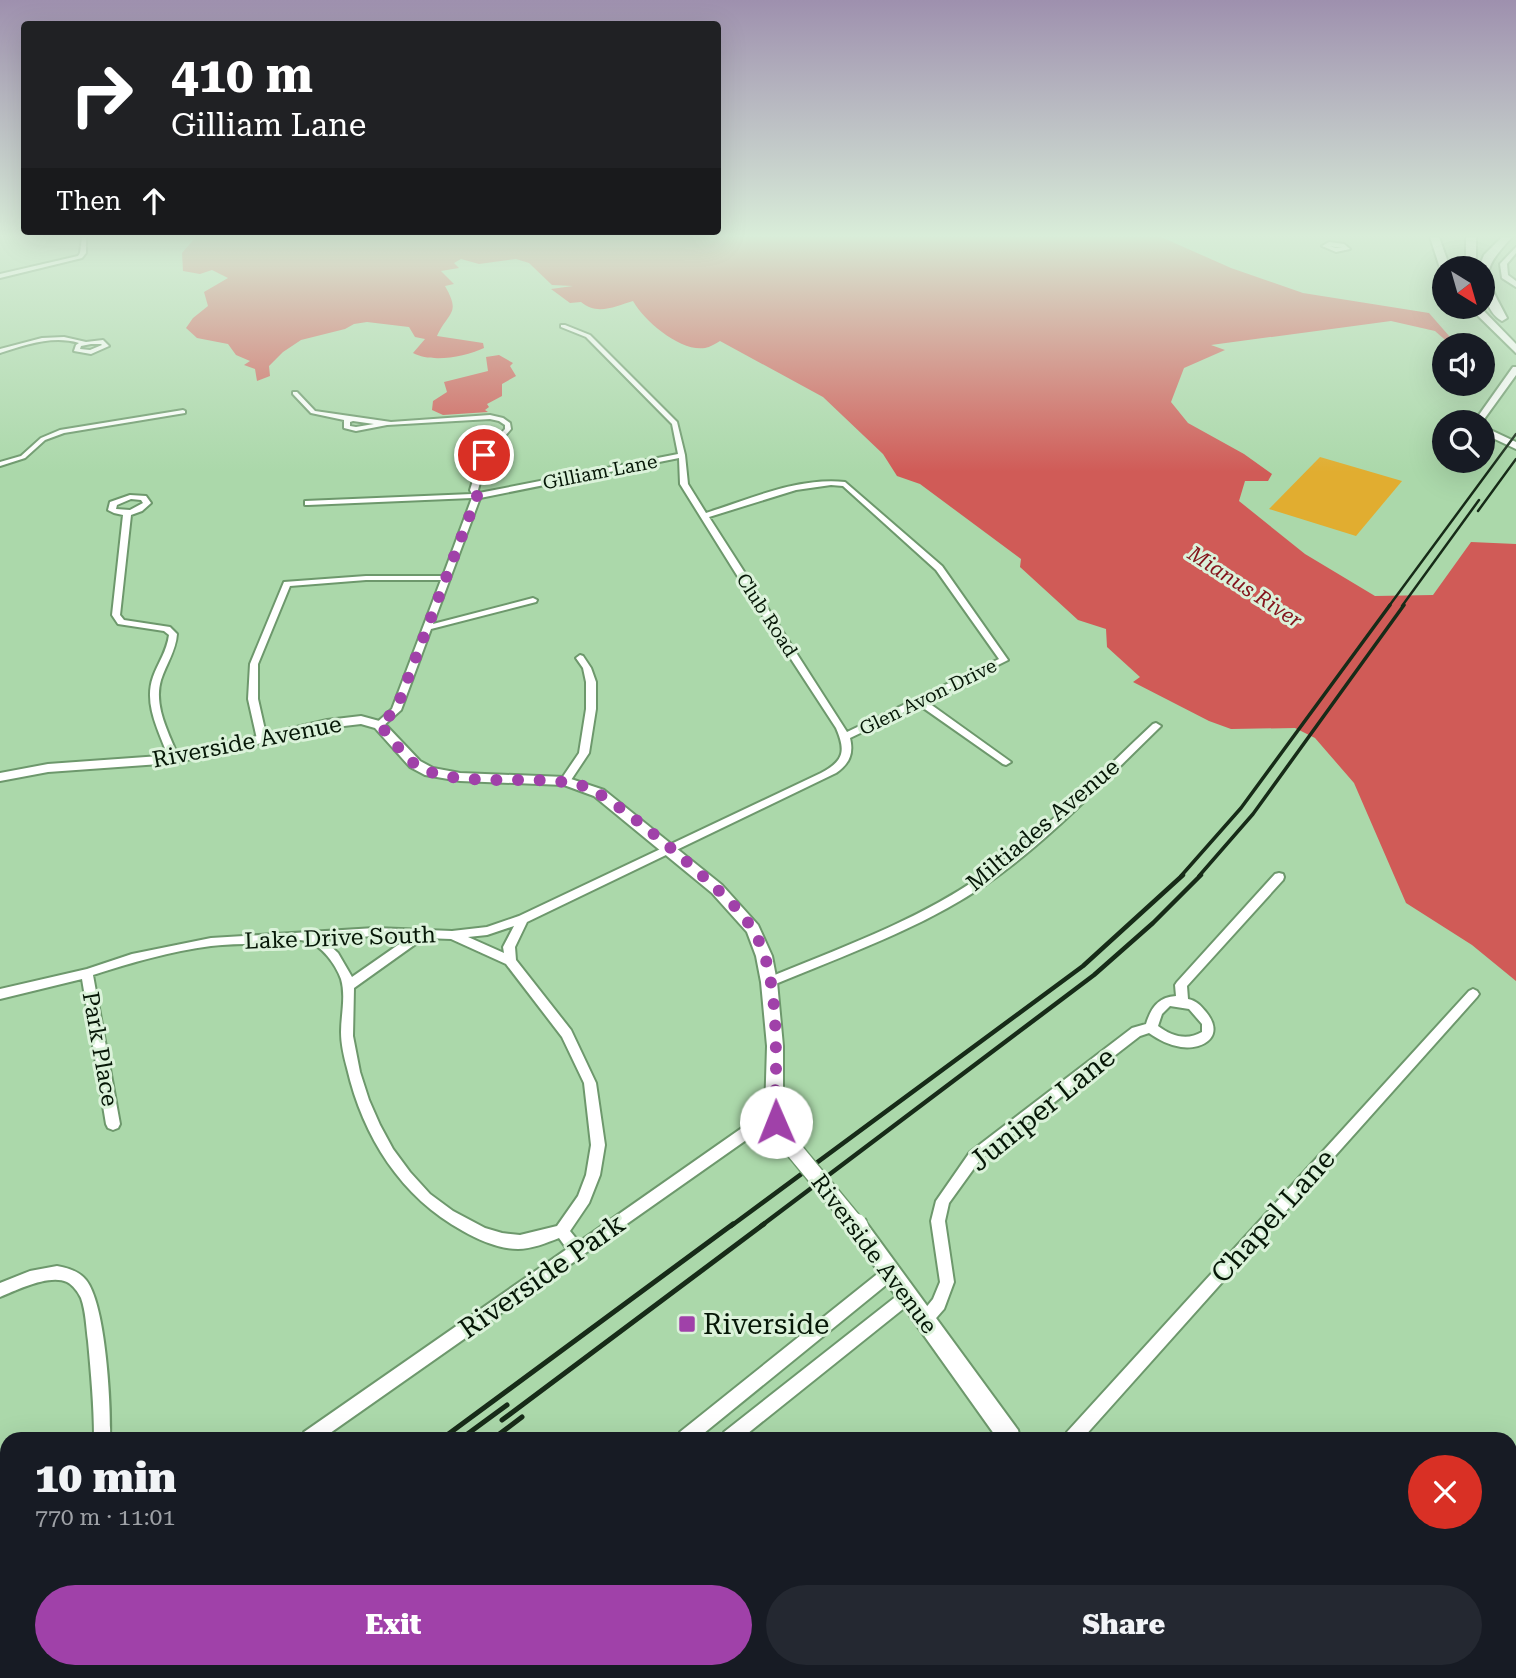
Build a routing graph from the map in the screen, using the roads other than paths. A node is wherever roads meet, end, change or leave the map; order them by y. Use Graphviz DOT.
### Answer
graph roads {
  1 [pos="1500,315"];
  2 [pos="1502,318"];
  3 [pos="1483,319"];
  4 [pos="563,326"];
  5 [pos="1516,332"];
  6 [pos="84,343"];
  7 [pos="1516,350"];
  8 [pos="0,351"];
  9 [pos="1516,369"];
  10 [pos="295,393"];
  11 [pos="1487,410"];
  12 [pos="183,412"];
  13 [pos="1495,436"];
  14 [pos="1516,446"];
  15 [pos="682,455"];
  16 [pos="0,464"];
  17 [pos="477,496"];
  18 [pos="308,503"];
  19 [pos="127,513"];
  20 [pos="705,516"];
  21 [pos="446,578"];
  22 [pos="533,600"];
  23 [pos="430,627"];
  24 [pos="580,658"];
  25 [pos="920,701"];
  26 [pos="379,725"];
  27 [pos="1156,726"];
  28 [pos="845,737"];
  29 [pos="262,738"];
  30 [pos="174,760"];
  31 [pos="1006,762"];
  32 [pos="0,777"];
  33 [pos="565,781"];
  34 [pos="669,848"];
  35 [pos="1279,877"];
  36 [pos="523,919"];
  37 [pos="452,935"];
  38 [pos="306,936"];
  39 [pos="419,936"];
  40 [pos="510,961"];
  41 [pos="86,973"];
  42 [pos="769,982"];
  43 [pos="348,986"];
  44 [pos="0,994"];
  45 [pos="1473,995"];
  46 [pos="1182,1001"];
  47 [pos="1151,1028"];
  48 [pos="774,1113"];
  49 [pos="113,1124"];
  50 [pos="562,1231"];
  51 [pos="578,1252"];
  52 [pos="891,1272"];
  53 [pos="0,1290"];
  54 [pos="908,1296"];
  55 [pos="925,1320"];
  56 [pos="102,1432"];
  57 [pos="319,1432"];
  58 [pos="693,1432"];
  59 [pos="738,1432"];
  60 [pos="1006,1432"];
  61 [pos="1078,1432"];
  1 -- 2 [label="highway"];
  2 -- 5 [label="highway"];
  3 -- 7 [label="highway"];
  4 -- 15 [label="street, Club Road"];
  6 -- 8 [label="street"];
  9 -- 11 [label="street"];
  10 -- 17 [label="street"];
  12 -- 16 [label="street"];
  13 -- 14 [label="street"];
  15 -- 17 [label="street, Gilliam Lane"];
  15 -- 20 [label="street, Club Road"];
  17 -- 18 [label="street, Gilliam Lane"];
  17 -- 21 [label="street"];
  19 -- 30 [label="street"];
  20 -- 25 [label="street, Glen Avon Drive"];
  20 -- 28 [label="street, Club Road"];
  21 -- 23 [label="street"];
  21 -- 29 [label="street"];
  22 -- 23 [label="street"];
  23 -- 26 [label="street"];
  24 -- 33 [label="street"];
  25 -- 28 [label="street, Glen Avon Drive"];
  25 -- 31 [label="street"];
  26 -- 29 [label="street, Riverside Avenue"];
  26 -- 33 [label="street, Riverside Avenue"];
  27 -- 42 [label="street, Miltiades Avenue"];
  28 -- 34 [label="street"];
  29 -- 30 [label="street, Riverside Avenue"];
  30 -- 32 [label="street, Riverside Avenue"];
  33 -- 34 [label="street, Riverside Avenue"];
  34 -- 36 [label="street, Lake Drive South"];
  34 -- 42 [label="street, Riverside Avenue"];
  35 -- 46 [label="street"];
  36 -- 37 [label="street, Lake Drive South"];
  36 -- 40 [label="street"];
  37 -- 39 [label="street, Lake Drive South"];
  37 -- 40 [label="street"];
  38 -- 39 [label="street, Lake Drive South"];
  38 -- 41 [label="street, Lake Drive South"];
  38 -- 43 [label="street"];
  39 -- 43 [label="street"];
  40 -- 50 [label="street"];
  41 -- 44 [label="street, Lake Drive South"];
  41 -- 49 [label="street, Park Place"];
  42 -- 48 [label="street, Riverside Avenue"];
  43 -- 50 [label="street"];
  45 -- 61 [label="street, Chapel Lane"];
  46 -- 47 [label="street, Juniper Lane"];
  46 -- 47 [label="street"];
  47 -- 55 [label="street, Juniper Lane"];
  48 -- 51 [label="street, Riverside Park"];
  48 -- 52 [label="street, Riverside Avenue, bridge"];
  50 -- 51 [label="street"];
  51 -- 57 [label="street, Riverside Park"];
  52 -- 54 [label="street, Riverside Avenue"];
  52 -- 58 [label="street"];
  53 -- 56 [label="street"];
  54 -- 55 [label="street, Riverside Avenue"];
  54 -- 59 [label="street"];
  55 -- 60 [label="street, Riverside Avenue"];
}
